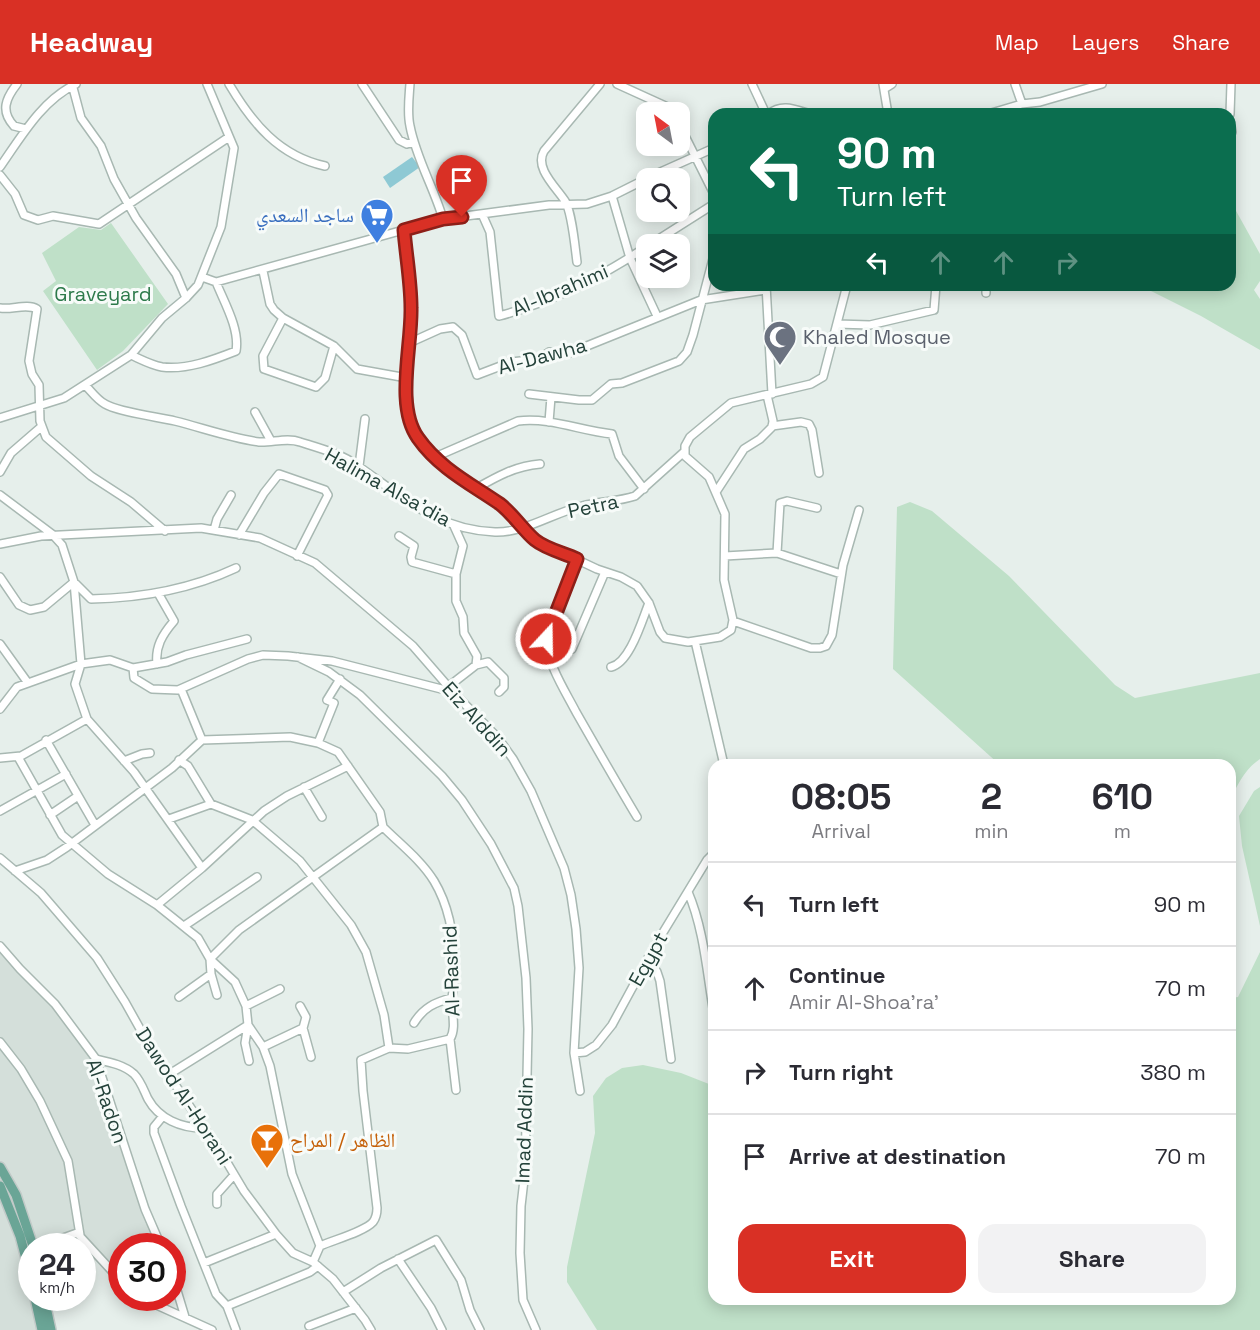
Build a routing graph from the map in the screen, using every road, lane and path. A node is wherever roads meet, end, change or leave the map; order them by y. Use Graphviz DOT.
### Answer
graph roads {
  1 [pos="17,84"];
  2 [pos="74,84"];
  3 [pos="207,84"];
  4 [pos="229,84"];
  5 [pos="362,84"];
  6 [pos="410,84"];
  7 [pos="600,84"];
  8 [pos="617,84"];
  9 [pos="752,84"];
  10 [pos="892,84"];
  11 [pos="1015,84"];
  12 [pos="1102,84"];
  13 [pos="1231,84"];
  14 [pos="883,87"];
  15 [pos="657,102"];
  16 [pos="1022,104"];
  17 [pos="764,108"];
  18 [pos="887,108"];
  19 [pos="1008,108"];
  20 [pos="1230,108"];
  21 [pos="26,129"];
  22 [pos="229,137"];
  23 [pos="414,142"];
  24 [pos="690,147"];
  25 [pos="708,150"];
  26 [pos="694,156"];
  27 [pos="325,166"];
  28 [pos="0,167"];
  29 [pos="669,168"];
  30 [pos="0,175"];
  31 [pos="708,183"];
  32 [pos="636,184"];
  33 [pos="612,196"];
  34 [pos="128,204"];
  35 [pos="567,204"];
  36 [pos="708,208"];
  37 [pos="482,214"];
  38 [pos="443,219"];
  39 [pos="404,230"];
  40 [pos="667,234"];
  41 [pos="636,254"];
  42 [pos="630,258"];
  43 [pos="577,262"];
  44 [pos="263,271"];
  45 [pos="202,277"];
  46 [pos="216,282"];
  47 [pos="708,282"];
  48 [pos="746,291"];
  49 [pos="766,291"];
  50 [pos="845,291"];
  51 [pos="936,291"];
  52 [pos="186,298"];
  53 [pos="701,300"];
  54 [pos="0,308"];
  55 [pos="657,316"];
  56 [pos="283,318"];
  57 [pos="837,324"];
  58 [pos="409,343"];
  59 [pos="334,346"];
  60 [pos="131,355"];
  61 [pos="407,378"];
  62 [pos="85,385"];
  63 [pos="529,394"];
  64 [pos="770,394"];
  65 [pos="551,397"];
  66 [pos="39,405"];
  67 [pos="255,412"];
  68 [pos="0,418"];
  69 [pos="365,419"];
  70 [pos="549,422"];
  71 [pos="772,426"];
  72 [pos="41,427"];
  73 [pos="272,441"];
  74 [pos="684,452"];
  75 [pos="435,457"];
  76 [pos="540,464"];
  77 [pos="359,466"];
  78 [pos="0,472"];
  79 [pos="819,473"];
  80 [pos="475,489"];
  81 [pos="644,489"];
  82 [pos="716,492"];
  83 [pos="0,495"];
  84 [pos="231,495"];
  85 [pos="817,508"];
  86 [pos="859,510"];
  87 [pos="454,526"];
  88 [pos="524,527"];
  89 [pos="214,530"];
  90 [pos="165,531"];
  91 [pos="239,535"];
  92 [pos="55,536"];
  93 [pos="399,536"];
  94 [pos="0,544"];
  95 [pos="777,553"];
  96 [pos="297,556"];
  97 [pos="725,556"];
  98 [pos="577,559"];
  99 [pos="236,568"];
  100 [pos="605,572"];
  101 [pos="456,574"];
  102 [pos="841,574"];
  103 [pos="0,577"];
  104 [pos="74,582"];
  105 [pos="158,593"];
  106 [pos="649,603"];
  107 [pos="733,621"];
  108 [pos="247,639"];
  109 [pos="695,641"];
  110 [pos="0,644"];
  111 [pos="572,649"];
  112 [pos="298,657"];
  113 [pos="81,664"];
  114 [pos="157,664"];
  115 [pos="476,665"];
  116 [pos="611,666"];
  117 [pos="133,668"];
  118 [pos="340,679"];
  119 [pos="28,683"];
  120 [pos="181,689"];
  121 [pos="453,692"];
  122 [pos="500,692"];
  123 [pos="0,709"];
  124 [pos="87,719"];
  125 [pos="46,740"];
  126 [pos="202,740"];
  127 [pos="318,743"];
  128 [pos="150,753"];
  129 [pos="18,757"];
  130 [pos="0,758"];
  131 [pos="723,759"];
  132 [pos="180,760"];
  133 [pos="124,761"];
  134 [pos="348,766"];
  135 [pos="66,774"];
  136 [pos="304,787"];
  137 [pos="145,788"];
  138 [pos="36,790"];
  139 [pos="78,796"];
  140 [pos="211,804"];
  141 [pos="0,811"];
  142 [pos="50,815"];
  143 [pos="322,817"];
  144 [pos="637,817"];
  145 [pos="168,819"];
  146 [pos="253,821"];
  147 [pos="95,825"];
  148 [pos="383,827"];
  149 [pos="72,843"];
  150 [pos="2,862"];
  151 [pos="708,862"];
  152 [pos="202,868"];
  153 [pos="15,871"];
  154 [pos="314,876"];
  155 [pos="257,877"];
  156 [pos="688,892"];
  157 [pos="157,905"];
  158 [pos="184,926"];
  159 [pos="0,946"];
  160 [pos="648,958"];
  161 [pos="210,959"];
  162 [pos="211,974"];
  163 [pos="708,975"];
  164 [pos="280,989"];
  165 [pos="217,995"];
  166 [pos="179,997"];
  167 [pos="452,998"];
  168 [pos="246,1006"];
  169 [pos="300,1006"];
  170 [pos="414,1023"];
  171 [pos="248,1025"];
  172 [pos="303,1028"];
  173 [pos="450,1039"];
  174 [pos="0,1042"];
  175 [pos="262,1047"];
  176 [pos="389,1048"];
  177 [pos="574,1053"];
  178 [pos="311,1057"];
  179 [pos="96,1059"];
  180 [pos="671,1059"];
  181 [pos="249,1061"];
  182 [pos="168,1075"];
  183 [pos="456,1090"];
  184 [pos="580,1091"];
  185 [pos="163,1116"];
  186 [pos="203,1128"];
  187 [pos="0,1167"];
  188 [pos="234,1175"];
  189 [pos="0,1186"];
  190 [pos="217,1204"];
  191 [pos="25,1233"];
  192 [pos="28,1233"];
  193 [pos="80,1233"];
  194 [pos="155,1233"];
  195 [pos="276,1234"];
  196 [pos="320,1246"];
  197 [pos="96,1253"];
  198 [pos="398,1259"];
  199 [pos="204,1263"];
  200 [pos="316,1264"];
  201 [pos="108,1266"];
  202 [pos="343,1292"];
  203 [pos="227,1306"];
  204 [pos="356,1308"];
  205 [pos="38,1311"];
  206 [pos="47,1311"];
  207 [pos="171,1311"];
  208 [pos="183,1311"];
  209 [pos="185,1317"];
  210 [pos="309,1326"];
  211 [pos="42,1330"];
  212 [pos="51,1330"];
  213 [pos="212,1330"];
  214 [pos="236,1330"];
  215 [pos="371,1330"];
  216 [pos="442,1330"];
  217 [pos="480,1330"];
  218 [pos="536,1330"];
  1 -- 21 [label="street"];
  2 -- 21 [label="street"];
  2 -- 34 [label="street"];
  3 -- 22 [label="street"];
  4 -- 27 [label="street"];
  5 -- 23 [label="street"];
  6 -- 23 [label="street"];
  7 -- 35 [label="street"];
  8 -- 15 [label="street"];
  9 -- 17 [label="street"];
  10 -- 14 [label="street"];
  11 -- 16 [label="street"];
  12 -- 16 [label="street"];
  13 -- 20 [label="street"];
  14 -- 18 [label="street"];
  16 -- 19 [label="street"];
  21 -- 28 [label="street"];
  22 -- 34 [label="street"];
  22 -- 45 [label="street"];
  23 -- 38 [label="street"];
  24 -- 26 [label="street"];
  25 -- 26 [label="street"];
  26 -- 29 [label="street"];
  26 -- 31 [label="street"];
  30 -- 34 [label="street"];
  32 -- 33 [label="street"];
  33 -- 35 [label="street"];
  33 -- 42 [label="street"];
  34 -- 52 [label="street"];
  35 -- 37 [label="street"];
  35 -- 43 [label="street"];
  36 -- 40 [label="street"];
  37 -- 38 [label="street"];
  37 -- 42 [label="street, Al-Ibrahimi"];
  38 -- 39 [label="street"];
  39 -- 44 [label="street"];
  39 -- 58 [label="street"];
  41 -- 42 [label="street, Al-Ibrahimi"];
  42 -- 55 [label="street"];
  44 -- 46 [label="street"];
  44 -- 56 [label="street"];
  45 -- 46 [label="street"];
  45 -- 52 [label="street"];
  46 -- 60 [label="street"];
  47 -- 53 [label="street"];
  48 -- 53 [label="street, Al-Dawha"];
  49 -- 64 [label="street"];
  50 -- 57 [label="street"];
  51 -- 57 [label="street"];
  52 -- 60 [label="street"];
  53 -- 55 [label="street, Al-Dawha"];
  53 -- 65 [label="street"];
  54 -- 66 [label="street"];
  55 -- 58 [label="street, Al-Dawha"];
  56 -- 59 [label="street"];
  56 -- 59 [label="street"];
  57 -- 64 [label="street, Petra"];
  58 -- 61 [label="street"];
  59 -- 61 [label="street"];
  60 -- 62 [label="street"];
  61 -- 75 [label="street"];
  62 -- 66 [label="street"];
  62 -- 73 [label="street, Halima Alsa'dia"];
  63 -- 65 [label="street"];
  64 -- 71 [label="street"];
  64 -- 74 [label="street, Petra"];
  65 -- 70 [label="street"];
  66 -- 68 [label="street"];
  66 -- 72 [label="street"];
  67 -- 73 [label="street"];
  69 -- 77 [label="street"];
  70 -- 75 [label="street"];
  70 -- 81 [label="street"];
  71 -- 79 [label="street"];
  71 -- 82 [label="street"];
  72 -- 78 [label="street"];
  72 -- 90 [label="street"];
  73 -- 77 [label="street, Halima Alsa'dia"];
  74 -- 81 [label="street, Petra"];
  74 -- 82 [label="street"];
  75 -- 80 [label="street"];
  76 -- 80 [label="street"];
  77 -- 87 [label="street, Halima Alsa'dia"];
  80 -- 88 [label="street"];
  81 -- 88 [label="street, Petra"];
  82 -- 97 [label="street"];
  83 -- 92 [label="street"];
  84 -- 89 [label="street"];
  85 -- 95 [label="street"];
  86 -- 102 [label="street"];
  87 -- 88 [label="street, Halima Alsa'dia"];
  87 -- 101 [label="street"];
  88 -- 98 [label="street"];
  89 -- 90 [label="street, Eiz Alddin"];
  89 -- 91 [label="street, Eiz Alddin"];
  90 -- 92 [label="street, Eiz Alddin"];
  91 -- 96 [label="street, Eiz Alddin"];
  91 -- 96 [label="street"];
  92 -- 94 [label="street, Eiz Alddin"];
  92 -- 104 [label="street"];
  93 -- 101 [label="street"];
  95 -- 97 [label="street"];
  95 -- 102 [label="street"];
  96 -- 121 [label="street, Eiz Alddin"];
  97 -- 107 [label="street"];
  98 -- 100 [label="street"];
  98 -- 144 [label="street"];
  99 -- 105 [label="street"];
  100 -- 106 [label="street"];
  100 -- 111 [label="street"];
  101 -- 115 [label="street"];
  102 -- 107 [label="street"];
  103 -- 104 [label="street"];
  104 -- 105 [label="street"];
  104 -- 113 [label="street"];
  105 -- 114 [label="street"];
  106 -- 109 [label="street"];
  106 -- 116 [label="street"];
  107 -- 109 [label="street"];
  108 -- 114 [label="street"];
  109 -- 131 [label="street"];
  110 -- 119 [label="street"];
  112 -- 118 [label="street, Imad Addin"];
  112 -- 120 [label="street"];
  112 -- 121 [label="street"];
  113 -- 117 [label="street"];
  113 -- 119 [label="street"];
  113 -- 124 [label="street"];
  114 -- 117 [label="street"];
  115 -- 121 [label="street"];
  115 -- 122 [label="street"];
  117 -- 120 [label="street"];
  118 -- 127 [label="street"];
  118 -- 218 [label="street, Imad Addin"];
  119 -- 123 [label="street"];
  120 -- 126 [label="street"];
  121 -- 177 [label="street, Eiz Alddin"];
  124 -- 125 [label="street"];
  124 -- 133 [label="street"];
  125 -- 129 [label="street"];
  125 -- 135 [label="street"];
  126 -- 127 [label="street"];
  126 -- 132 [label="street"];
  127 -- 134 [label="street"];
  128 -- 133 [label="street"];
  129 -- 130 [label="street"];
  129 -- 138 [label="street"];
  132 -- 137 [label="street"];
  132 -- 140 [label="street"];
  133 -- 137 [label="street"];
  134 -- 136 [label="street"];
  134 -- 148 [label="street"];
  135 -- 138 [label="street"];
  135 -- 139 [label="street"];
  136 -- 143 [label="street"];
  136 -- 146 [label="street"];
  137 -- 145 [label="street"];
  137 -- 147 [label="street"];
  138 -- 141 [label="street"];
  138 -- 142 [label="street"];
  139 -- 142 [label="street"];
  139 -- 147 [label="street"];
  140 -- 145 [label="street"];
  140 -- 146 [label="street"];
  142 -- 149 [label="street"];
  145 -- 152 [label="street"];
  146 -- 152 [label="street"];
  146 -- 154 [label="street"];
  147 -- 149 [label="street"];
  148 -- 154 [label="street"];
  148 -- 167 [label="street, Al-Rashid"];
  149 -- 153 [label="street"];
  149 -- 157 [label="street"];
  150 -- 153 [label="street, Dawod Al-Horani"];
  151 -- 156 [label="street, Egypt"];
  152 -- 157 [label="street"];
  153 -- 182 [label="street, Dawod Al-Horani"];
  154 -- 161 [label="street"];
  154 -- 176 [label="street"];
  155 -- 158 [label="street"];
  156 -- 160 [label="street, Egypt"];
  156 -- 163 [label="street"];
  157 -- 158 [label="street"];
  158 -- 161 [label="street"];
  159 -- 179 [label="street, Al-Radon"];
  160 -- 177 [label="street, Egypt"];
  160 -- 180 [label="street"];
  161 -- 162 [label="street"];
  161 -- 168 [label="street"];
  162 -- 165 [label="street"];
  162 -- 166 [label="street"];
  164 -- 168 [label="street"];
  167 -- 170 [label="street"];
  167 -- 173 [label="street, Al-Rashid"];
  168 -- 171 [label="street"];
  169 -- 172 [label="street"];
  171 -- 175 [label="street"];
  171 -- 181 [label="street"];
  171 -- 182 [label="street"];
  172 -- 175 [label="street"];
  172 -- 178 [label="street"];
  173 -- 176 [label="street, Al-Rashid"];
  173 -- 183 [label="street"];
  174 -- 193 [label="street"];
  175 -- 196 [label="street"];
  176 -- 196 [label="street"];
  177 -- 184 [label="street, Eiz Alddin"];
  179 -- 185 [label="street"];
  179 -- 194 [label="street, Al-Radon"];
  182 -- 186 [label="street, Dawod Al-Horani"];
  185 -- 186 [label="street"];
  185 -- 199 [label="street"];
  186 -- 188 [label="street, Dawod Al-Horani"];
  187 -- 192 [label="main road"];
  188 -- 190 [label="street"];
  188 -- 195 [label="street, Dawod Al-Horani"];
  189 -- 191 [label="main road"];
  195 -- 199 [label="street"];
  195 -- 200 [label="street, Dawod Al-Horani"];
  196 -- 200 [label="street"];
  197 -- 201 [label="street"];
  198 -- 202 [label="street"];
  198 -- 216 [label="street"];
  198 -- 217 [label="street"];
  199 -- 203 [label="street"];
  200 -- 202 [label="street, Dawod Al-Horani"];
  200 -- 203 [label="street"];
  202 -- 204 [label="street, Dawod Al-Horani"];
  203 -- 214 [label="street"];
  204 -- 210 [label="street"];
  204 -- 215 [label="street, Dawod Al-Horani"];
  205 -- 211 [label="main road"];
  206 -- 212 [label="main road"];
  207 -- 209 [label="street"];
  208 -- 209 [label="street"];
  209 -- 213 [label="street"];
}
